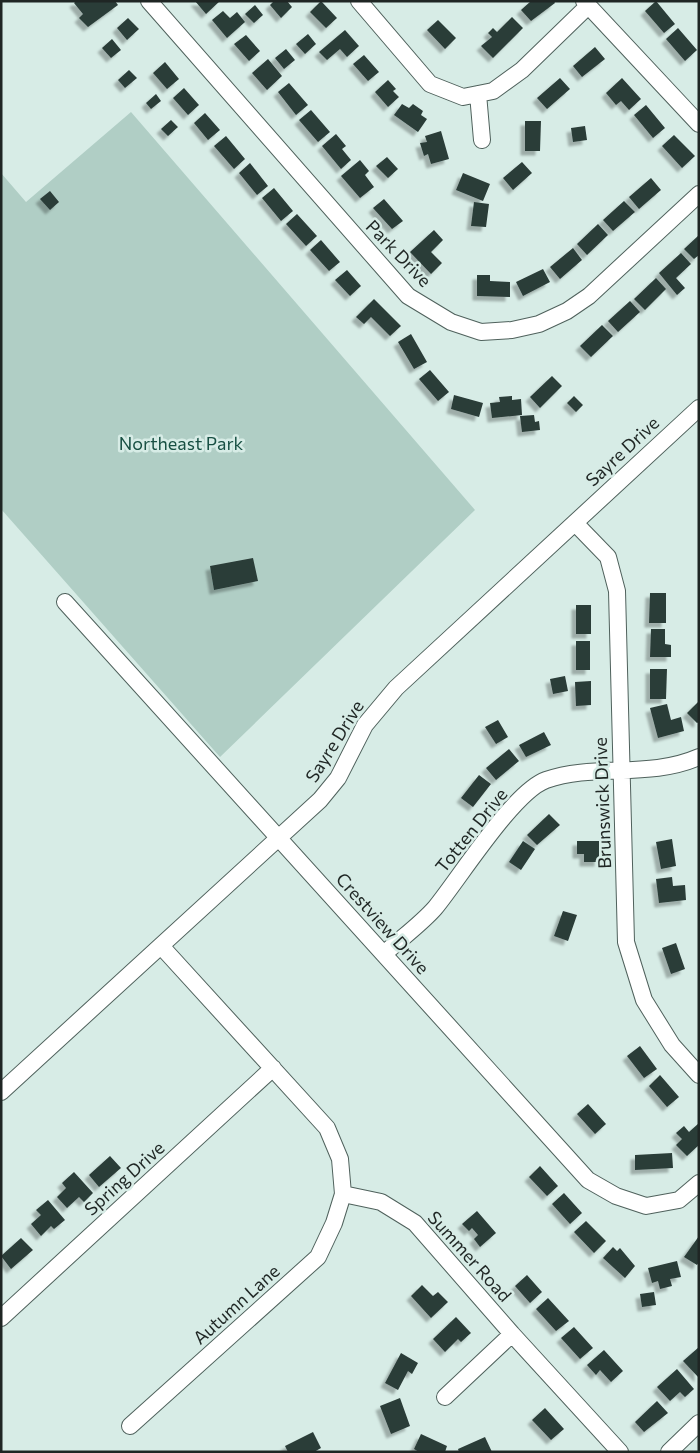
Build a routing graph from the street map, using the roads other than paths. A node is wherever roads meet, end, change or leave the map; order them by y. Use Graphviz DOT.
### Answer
graph roads {
  1 [pos="149,1"];
  2 [pos="358,1"];
  3 [pos="586,3"];
  4 [pos="478,94"];
  5 [pos="699,124"];
  6 [pos="482,140"];
  7 [pos="699,194"];
  8 [pos="699,408"];
  9 [pos="575,522"];
  10 [pos="65,602"];
  11 [pos="699,756"];
  12 [pos="621,772"];
  13 [pos="279,838"];
  14 [pos="161,946"];
  15 [pos="384,954"];
  16 [pos="273,1068"];
  17 [pos="699,1075"];
  18 [pos="1,1092"];
  19 [pos="699,1183"];
  20 [pos="342,1194"];
  21 [pos="1,1318"];
  22 [pos="512,1334"];
  23 [pos="445,1397"];
  24 [pos="699,1423"];
  25 [pos="130,1426"];
  26 [pos="620,1452"];
  27 [pos="670,1452"];
  1 -- 7 [label="street, Park Drive"];
  2 -- 4 [label="street"];
  3 -- 4 [label="street"];
  3 -- 5 [label="street"];
  4 -- 6 [label="street"];
  8 -- 9 [label="street, Sayre Drive"];
  9 -- 12 [label="street, Brunswick Drive"];
  9 -- 13 [label="street, Sayre Drive"];
  10 -- 13 [label="street, Crestview Drive"];
  11 -- 12 [label="street, Totten Drive"];
  12 -- 15 [label="street, Totten Drive"];
  12 -- 17 [label="street, Brunswick Drive"];
  13 -- 14 [label="street, Sayre Drive"];
  13 -- 15 [label="street, Crestview Drive"];
  14 -- 16 [label="street"];
  14 -- 18 [label="street, Sayre Drive"];
  15 -- 19 [label="street, Crestview Drive"];
  16 -- 20 [label="street"];
  16 -- 21 [label="street, Spring Drive"];
  20 -- 22 [label="street, Summer Road"];
  20 -- 25 [label="street, Autumn Lane"];
  22 -- 23 [label="street"];
  22 -- 26 [label="street, Summer Road"];
  24 -- 27 [label="street"];
}
